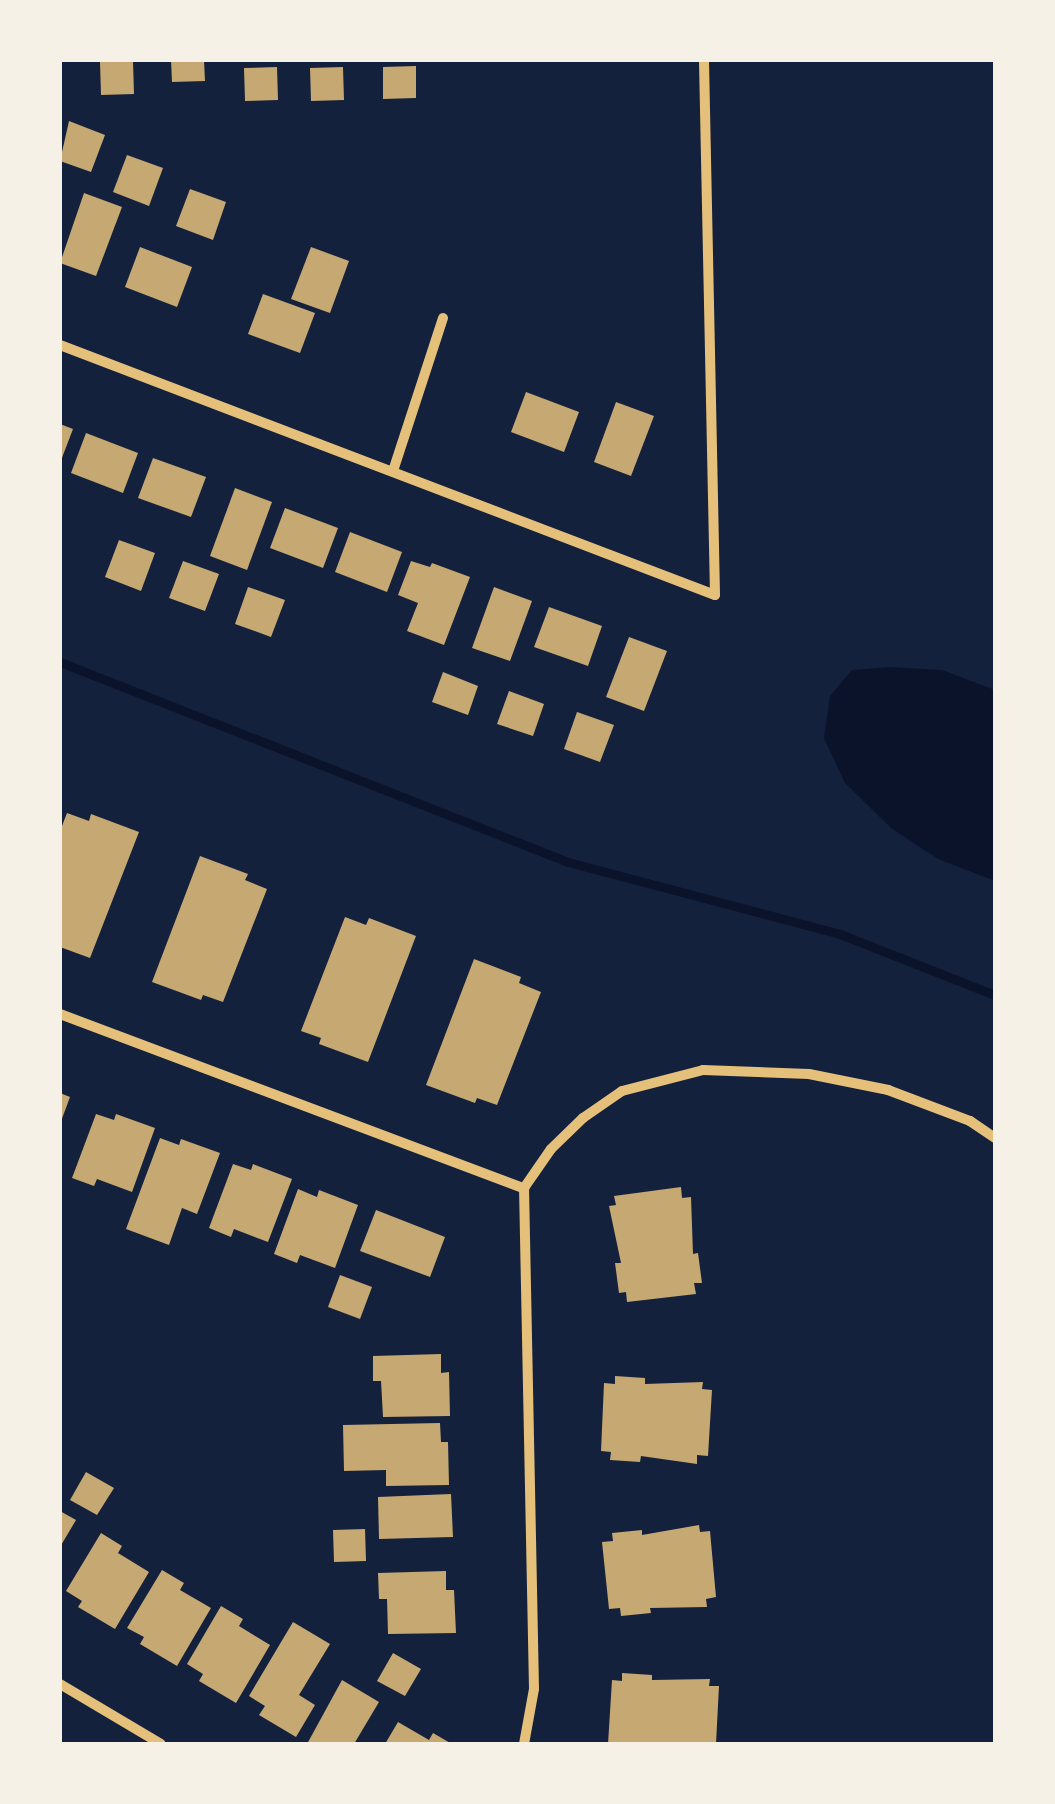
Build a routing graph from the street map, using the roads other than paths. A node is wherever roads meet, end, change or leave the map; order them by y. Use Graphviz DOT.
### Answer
graph roads {
  1 [pos="704,60"];
  2 [pos="442,318"];
  3 [pos="60,344"];
  4 [pos="394,471"];
  5 [pos="60,1014"];
  6 [pos="995,1138"];
  7 [pos="524,1188"];
  8 [pos="60,1684"];
  9 [pos="161,1744"];
  10 [pos="524,1744"];
  1 -- 4 [label="street"];
  2 -- 4 [label="street"];
  3 -- 4 [label="street"];
  5 -- 7 [label="street"];
  6 -- 7 [label="street"];
  7 -- 10 [label="street"];
  8 -- 9 [label="street"];
}
